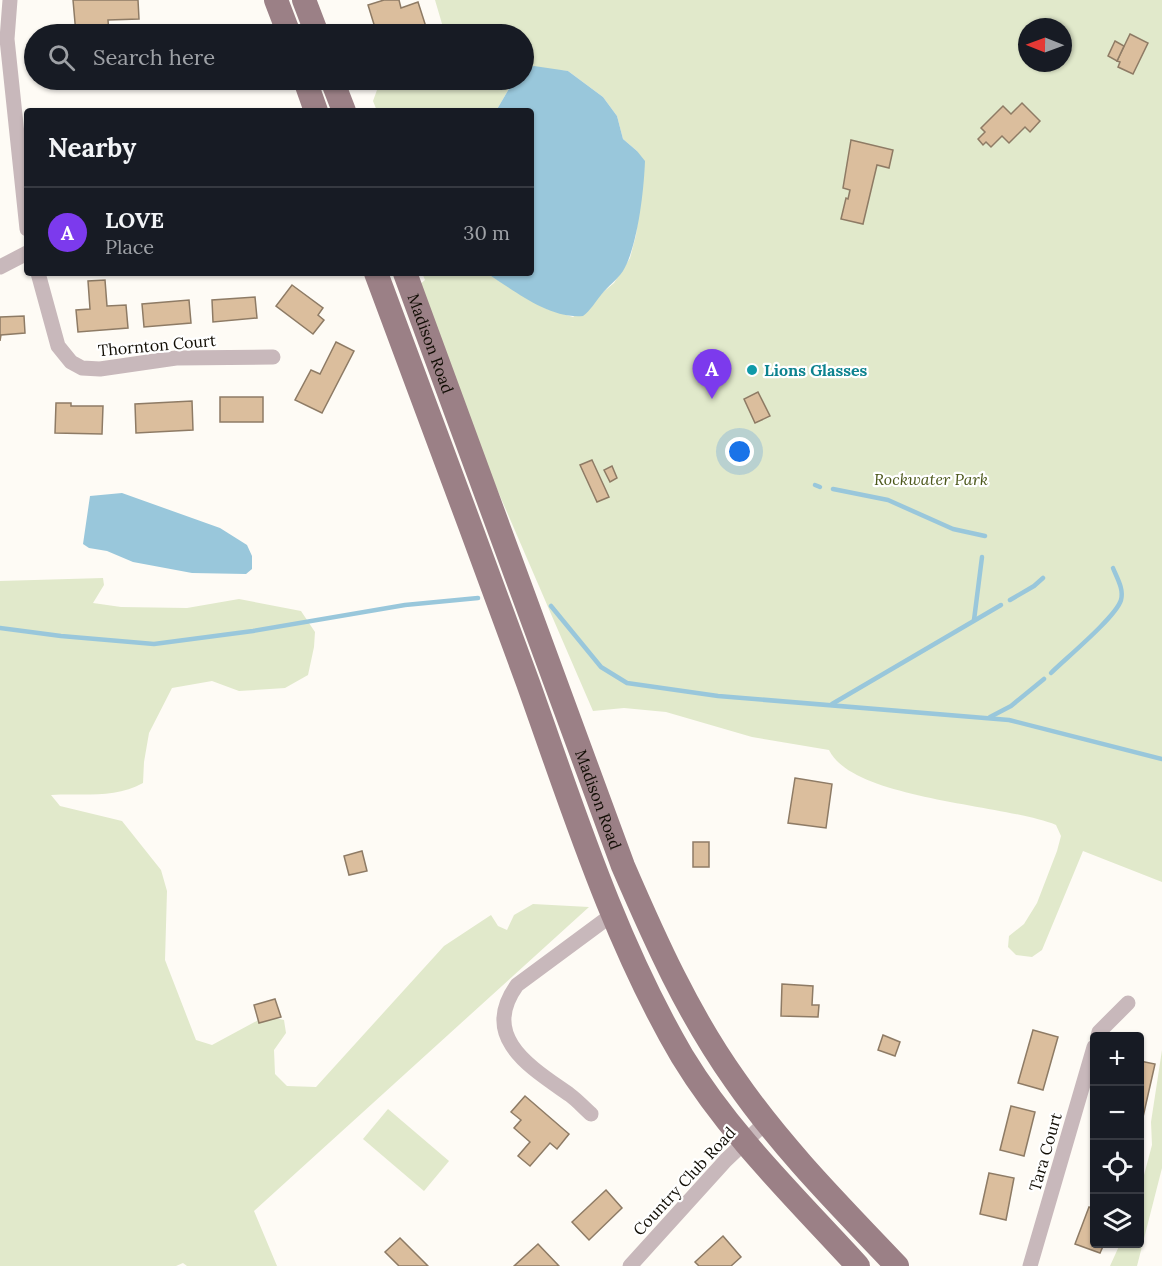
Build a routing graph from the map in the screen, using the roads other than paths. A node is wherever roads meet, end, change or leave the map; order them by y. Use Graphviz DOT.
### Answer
graph roads {
  1 [pos="276,0"];
  2 [pos="304,0"];
  3 [pos="6,5"];
  4 [pos="285,24"];
  5 [pos="313,24"];
  6 [pos="316,90"];
  7 [pos="330,103"];
  8 [pos="22,141"];
  9 [pos="24,176"];
  10 [pos="24,255"];
  11 [pos="0,267"];
  12 [pos="39,276"];
  13 [pos="377,276"];
  14 [pos="406,276"];
  15 [pos="273,357"];
  16 [pos="613,914"];
  17 [pos="1128,1003"];
  18 [pos="1099,1032"];
  19 [pos="1090,1064"];
  20 [pos="591,1114"];
  21 [pos="766,1122"];
  22 [pos="744,1142"];
  23 [pos="630,1266"];
  24 [pos="858,1266"];
  25 [pos="897,1266"];
  26 [pos="1030,1266"];
  1 -- 4 [label="main road"];
  2 -- 5 [label="main road"];
  3 -- 8 [label="street"];
  6 -- 7 [label="main road"];
  8 -- 9 [label="street"];
  10 -- 11 [label="street"];
  12 -- 15 [label="street, Thornton Court"];
  13 -- 16 [label="main road, Madison Road"];
  14 -- 21 [label="main road, Madison Road"];
  16 -- 20 [label="street"];
  16 -- 22 [label="main road, Madison Road"];
  17 -- 18 [label="street"];
  19 -- 26 [label="street, Tara Court"];
  21 -- 22 [label="street, Country Club Road"];
  21 -- 25 [label="main road, Madison Road"];
  22 -- 23 [label="street, Country Club Road"];
  22 -- 24 [label="main road, Madison Road"];
}
